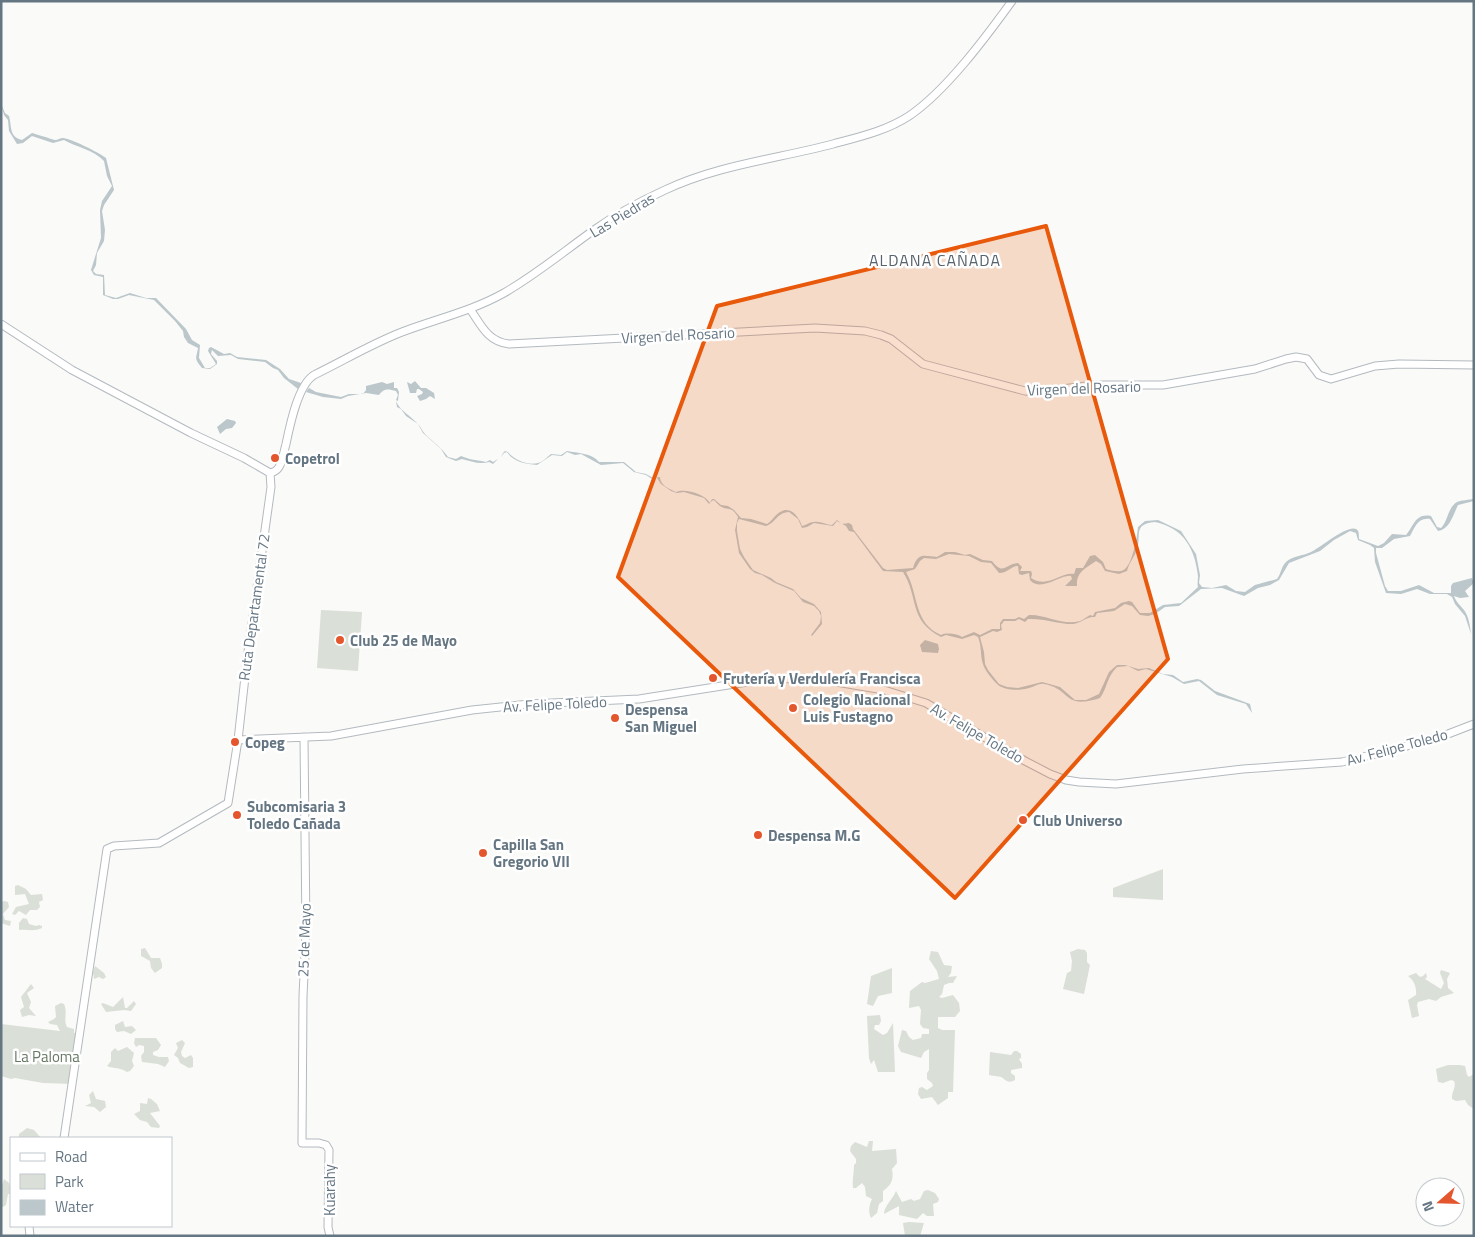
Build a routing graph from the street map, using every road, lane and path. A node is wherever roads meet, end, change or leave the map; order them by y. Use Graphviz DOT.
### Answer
graph roads {
  1 [pos="1012,1"];
  2 [pos="470,309"];
  3 [pos="1,324"];
  4 [pos="1474,365"];
  5 [pos="270,473"];
  6 [pos="1474,724"];
  7 [pos="304,737"];
  8 [pos="238,740"];
  9 [pos="64,1137"];
  10 [pos="326,1145"];
  11 [pos="330,1236"];
  1 -- 2 [label="street, Las Piedras"];
  2 -- 4 [label="street, Virgen del Rosario"];
  2 -- 5 [label="street, Las Piedras"];
  3 -- 5 [label="street"];
  5 -- 8 [label="street, Ruta Departamental 72"];
  6 -- 7 [label="street, Av. Felipe Toledo"];
  7 -- 8 [label="street, Av. Felipe Toledo"];
  7 -- 10 [label="street, 25 de Mayo"];
  8 -- 9 [label="street, Ruta Departamental 72"];
  10 -- 11 [label="street, Kuarahy"];
}
